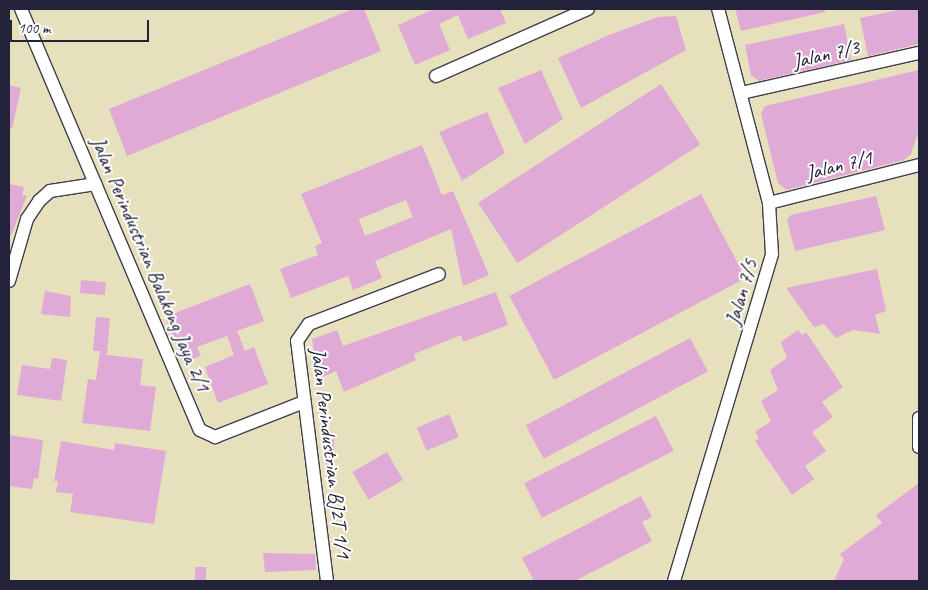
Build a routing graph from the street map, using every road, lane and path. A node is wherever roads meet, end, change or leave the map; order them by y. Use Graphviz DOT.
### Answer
graph roads {
  1 [pos="21,9"];
  2 [pos="588,9"];
  3 [pos="718,9"];
  4 [pos="919,53"];
  5 [pos="436,76"];
  6 [pos="741,93"];
  7 [pos="919,165"];
  8 [pos="95,184"];
  9 [pos="769,203"];
  10 [pos="439,274"];
  11 [pos="9,281"];
  12 [pos="304,402"];
  13 [pos="918,425"];
  14 [pos="919,447"];
  15 [pos="327,581"];
  16 [pos="674,581"];
  1 -- 8 [label="street, Jalan Perindustrian Balakong Jaya 2/1"];
  2 -- 5 [label="street"];
  3 -- 6 [label="street, Jalan 7/5"];
  4 -- 6 [label="street, Jalan 7/3"];
  6 -- 9 [label="street, Jalan 7/5"];
  7 -- 9 [label="street, Jalan 7/1"];
  8 -- 11 [label="street"];
  8 -- 12 [label="street, Jalan Perindustrian Balakong Jaya 2/1"];
  9 -- 16 [label="street, Jalan 7/5"];
  10 -- 12 [label="street, Jalan Perindustrian BJ2T 1/1"];
  12 -- 15 [label="street, Jalan Perindustrian BJ2T 1/1"];
  13 -- 14 [label="street"];
}
